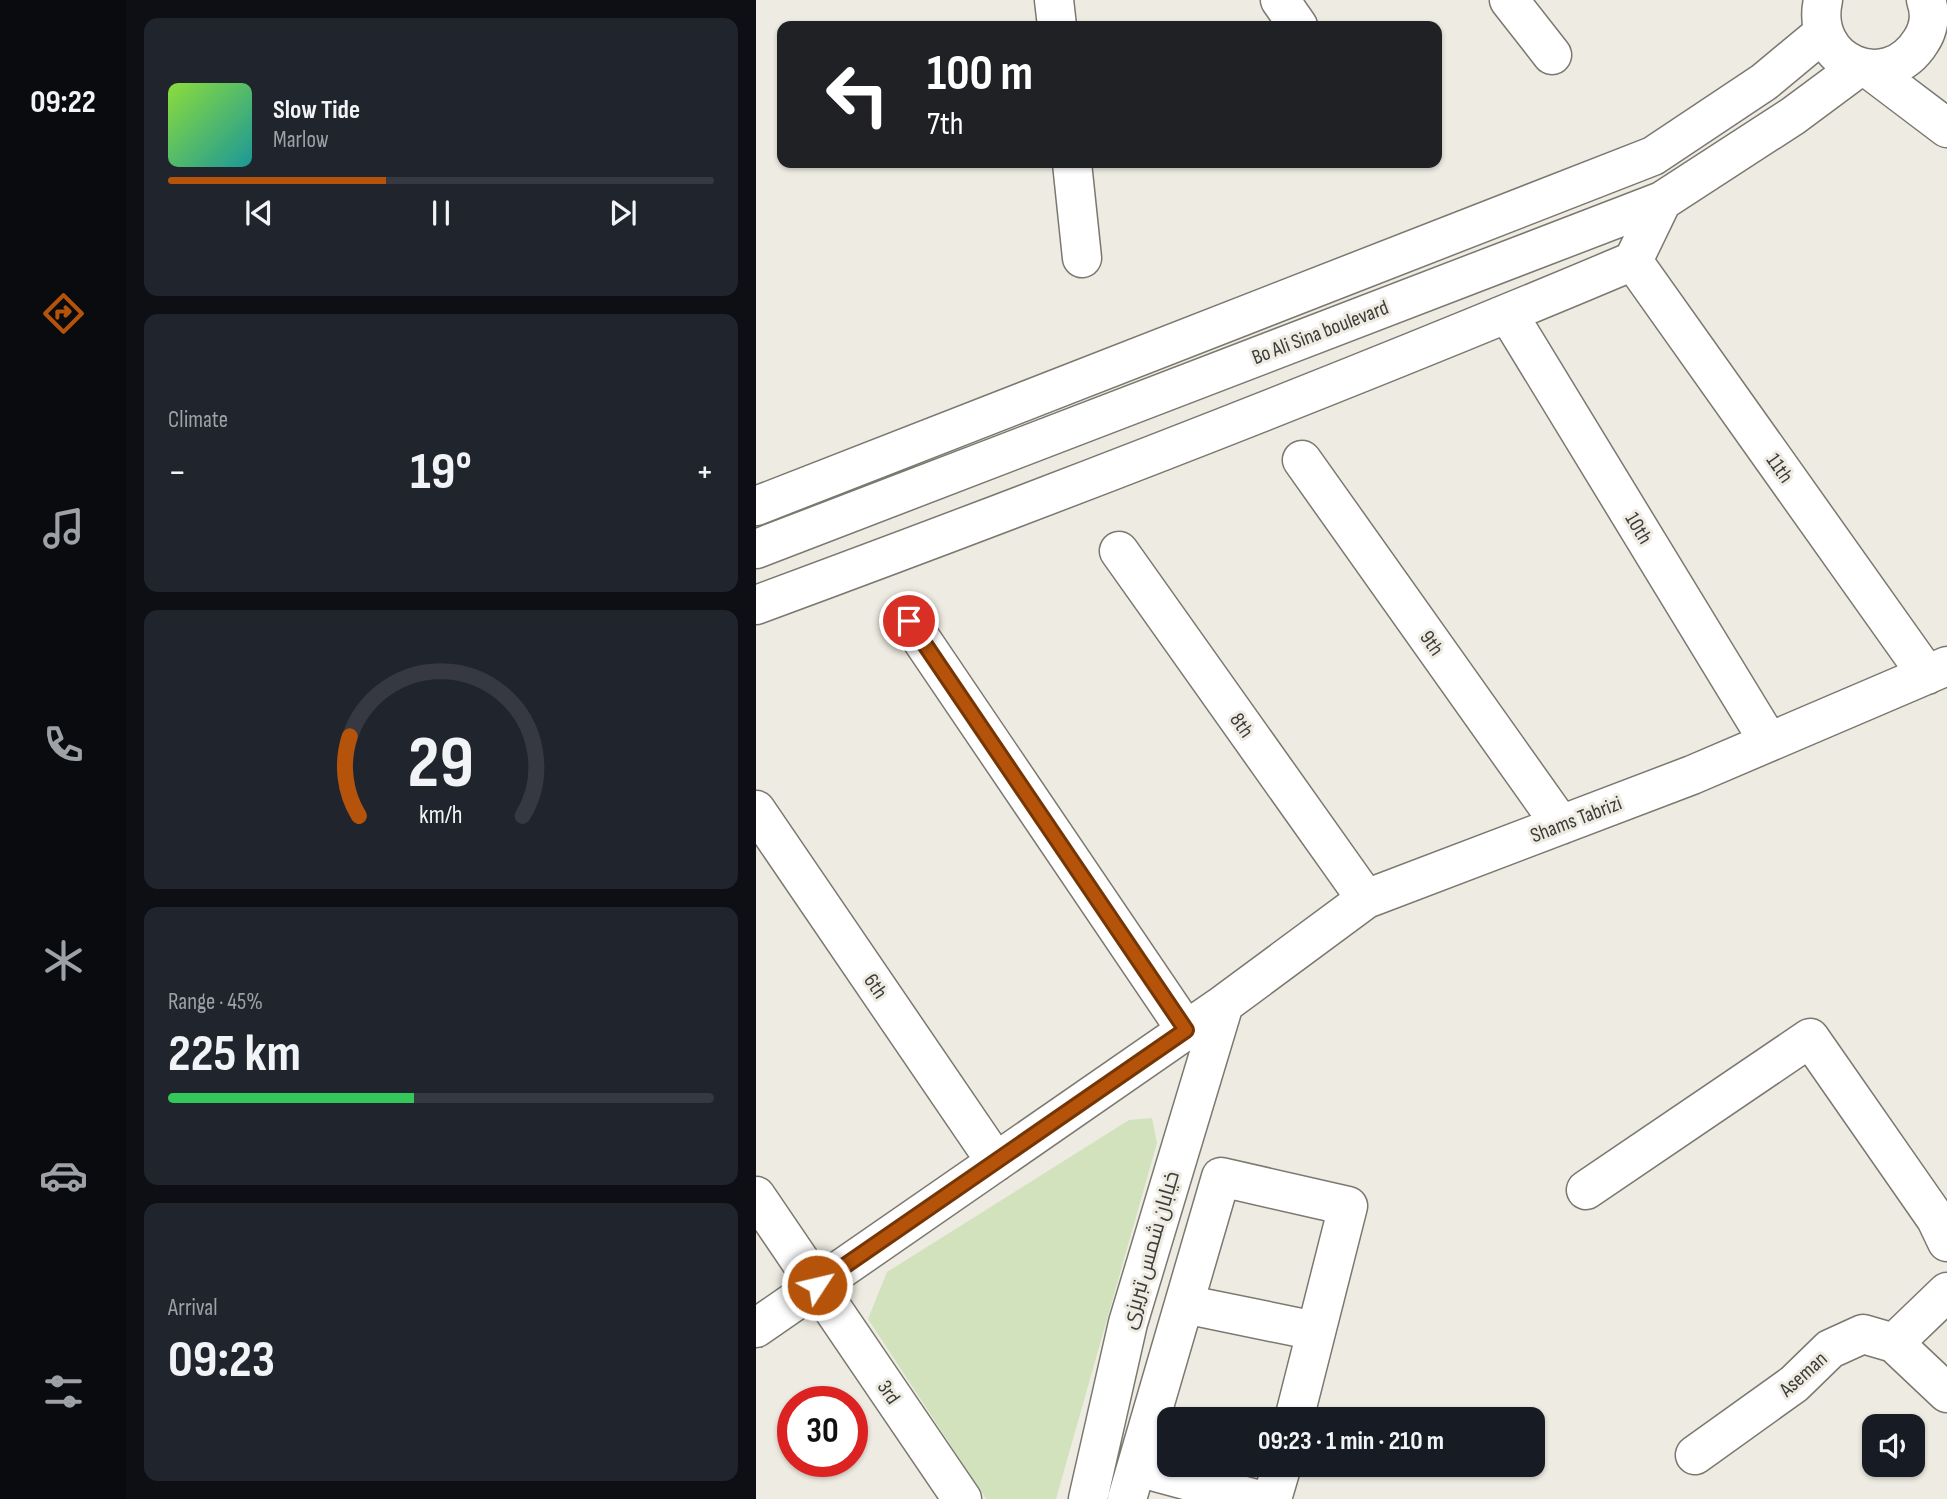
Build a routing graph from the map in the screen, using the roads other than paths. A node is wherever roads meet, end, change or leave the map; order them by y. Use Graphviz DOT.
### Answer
graph roads {
  1 [pos="1055,0"];
  2 [pos="1280,0"];
  3 [pos="1509,0"];
  4 [pos="1823,16"];
  5 [pos="1932,18"];
  6 [pos="1057,21"];
  7 [pos="1295,21"];
  8 [pos="1552,55"];
  9 [pos="1864,68"];
  10 [pos="1947,128"];
  11 [pos="1073,168"];
  12 [pos="1662,201"];
  13 [pos="1083,258"];
  14 [pos="1633,261"];
  15 [pos="1508,314"];
  16 [pos="1302,460"];
  17 [pos="756,506"];
  18 [pos="756,549"];
  19 [pos="1118,551"];
  20 [pos="756,605"];
  21 [pos="909,621"];
  22 [pos="1937,670"];
  23 [pos="1769,742"];
  24 [pos="756,810"];
  25 [pos="1561,825"];
  26 [pos="1366,899"];
  27 [pos="1224,1004"];
  28 [pos="1186,1030"];
  29 [pos="996,1162"];
  30 [pos="1586,1190"];
  31 [pos="756,1196"];
  32 [pos="1947,1242"];
  33 [pos="817,1285"];
  34 [pos="1947,1292"];
  35 [pos="1184,1304"];
  36 [pos="756,1328"];
  37 [pos="1316,1331"];
  38 [pos="1894,1343"];
  39 [pos="1947,1392"];
  40 [pos="1297,1407"];
  41 [pos="1695,1455"];
  42 [pos="1278,1477"];
  43 [pos="1132,1483"];
  44 [pos="962,1499"];
  45 [pos="1088,1499"];
  46 [pos="1256,1499"];
  47 [pos="1272,1499"];
  1 -- 6 [label="street"];
  2 -- 7 [label="street"];
  3 -- 8 [label="street"];
  4 -- 9 [label="street"];
  4 -- 17 [label="street, Bo Ali Sina boulevard"];
  5 -- 9 [label="street"];
  9 -- 10 [label="street"];
  9 -- 12 [label="street, Bo Ali Sina boulevard"];
  11 -- 13 [label="street"];
  12 -- 14 [label="street"];
  12 -- 18 [label="street, Bo Ali Sina boulevard"];
  14 -- 15 [label="street"];
  14 -- 22 [label="street, 11th"];
  15 -- 20 [label="street"];
  15 -- 23 [label="street, 10th"];
  16 -- 25 [label="street, 9th"];
  19 -- 26 [label="street, 8th"];
  21 -- 28 [label="street"];
  22 -- 23 [label="street, Shams Tabrizi"];
  23 -- 25 [label="street, Shams Tabrizi"];
  24 -- 29 [label="street, 6th"];
  25 -- 26 [label="street, Shams Tabrizi"];
  26 -- 27 [label="street, Shams Tabrizi"];
  27 -- 28 [label="street, Shams Tabrizi"];
  27 -- 45 [label="street, خیابان شمس تبریزی"];
  28 -- 29 [label="street, Shams Tabrizi"];
  29 -- 33 [label="street, Shams Tabrizi"];
  30 -- 32 [label="street"];
  31 -- 33 [label="street, 3rd"];
  33 -- 36 [label="street, Shams Tabrizi"];
  33 -- 44 [label="street, 3rd"];
  34 -- 38 [label="street"];
  35 -- 37 [label="street"];
  35 -- 37 [label="street"];
  35 -- 43 [label="street"];
  37 -- 40 [label="street"];
  38 -- 39 [label="street, Aseman"];
  38 -- 41 [label="street, Aseman"];
  42 -- 47 [label="street"];
  43 -- 46 [label="street"];
}
